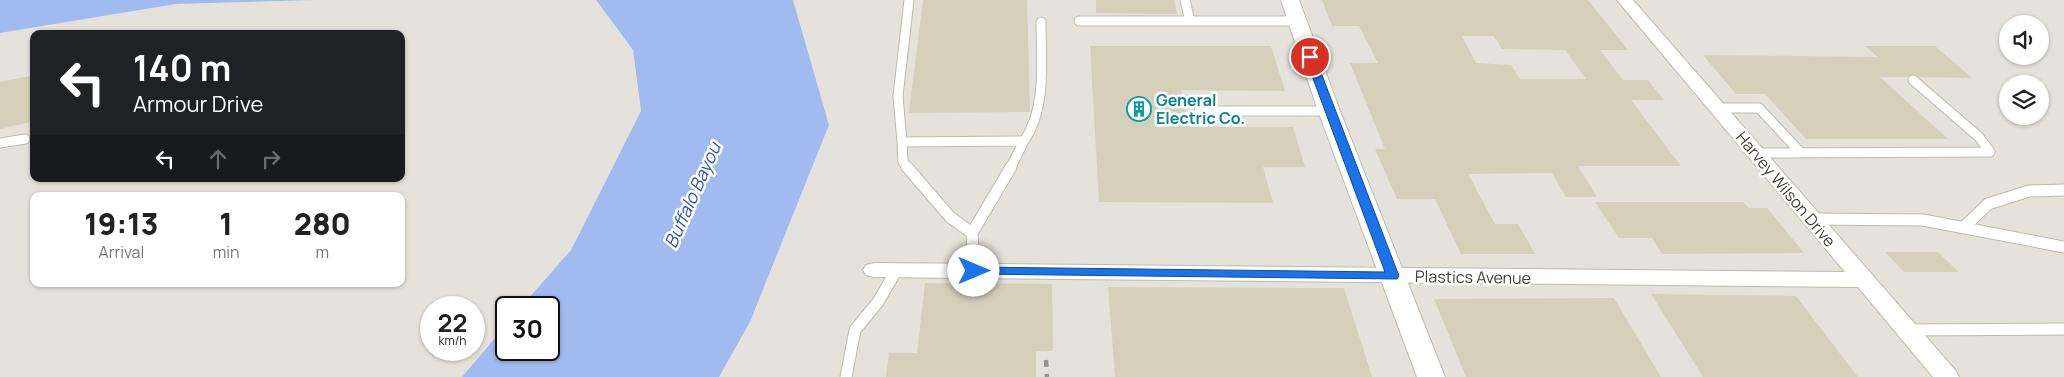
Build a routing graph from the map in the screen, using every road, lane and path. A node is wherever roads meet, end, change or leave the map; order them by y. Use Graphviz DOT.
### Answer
graph roads {
  1 [pos="909,0"];
  2 [pos="1186,0"];
  3 [pos="1625,0"];
  4 [pos="1294,11"];
  5 [pos="1079,21"];
  6 [pos="1190,21"];
  7 [pos="1041,22"];
  8 [pos="1914,80"];
  9 [pos="1717,108"];
  10 [pos="1199,111"];
  11 [pos="1329,111"];
  12 [pos="25,139"];
  13 [pos="1024,141"];
  14 [pos="902,142"];
  15 [pos="0,143"];
  16 [pos="1756,153"];
  17 [pos="1801,153"];
  18 [pos="2064,190"];
  19 [pos="1811,219"];
  20 [pos="1963,228"];
  21 [pos="972,233"];
  22 [pos="2064,247"];
  23 [pos="874,270"];
  24 [pos="896,271"];
  25 [pos="974,271"];
  26 [pos="1392,276"];
  27 [pos="1863,280"];
  28 [pos="2064,329"];
  29 [pos="1907,330"];
  30 [pos="846,377"];
  31 [pos="1431,377"];
  32 [pos="1947,377"];
  1 -- 14 [label="lane"];
  2 -- 6 [label="lane"];
  3 -- 9 [label="street, Harvey Wilson Drive"];
  4 -- 6 [label="lane"];
  4 -- 11 [label="street"];
  5 -- 6 [label="lane"];
  7 -- 13 [label="lane"];
  8 -- 17 [label="lane"];
  9 -- 16 [label="street, Harvey Wilson Drive"];
  9 -- 17 [label="lane"];
  10 -- 11 [label="lane"];
  11 -- 26 [label="street"];
  12 -- 15 [label="lane"];
  13 -- 14 [label="lane"];
  13 -- 21 [label="lane"];
  14 -- 21 [label="lane"];
  16 -- 17 [label="lane"];
  16 -- 19 [label="street, Harvey Wilson Drive"];
  18 -- 20 [label="lane"];
  19 -- 20 [label="lane"];
  19 -- 27 [label="street, Harvey Wilson Drive"];
  20 -- 22 [label="lane"];
  21 -- 25 [label="lane"];
  23 -- 24 [label="street, Plastics Avenue"];
  24 -- 25 [label="street, Plastics Avenue"];
  24 -- 30 [label="lane"];
  25 -- 26 [label="street, Plastics Avenue"];
  26 -- 27 [label="street, Plastics Avenue"];
  26 -- 31 [label="street"];
  27 -- 29 [label="street, Harvey Wilson Drive"];
  28 -- 29 [label="lane"];
  29 -- 32 [label="street, Harvey Wilson Drive"];
}
